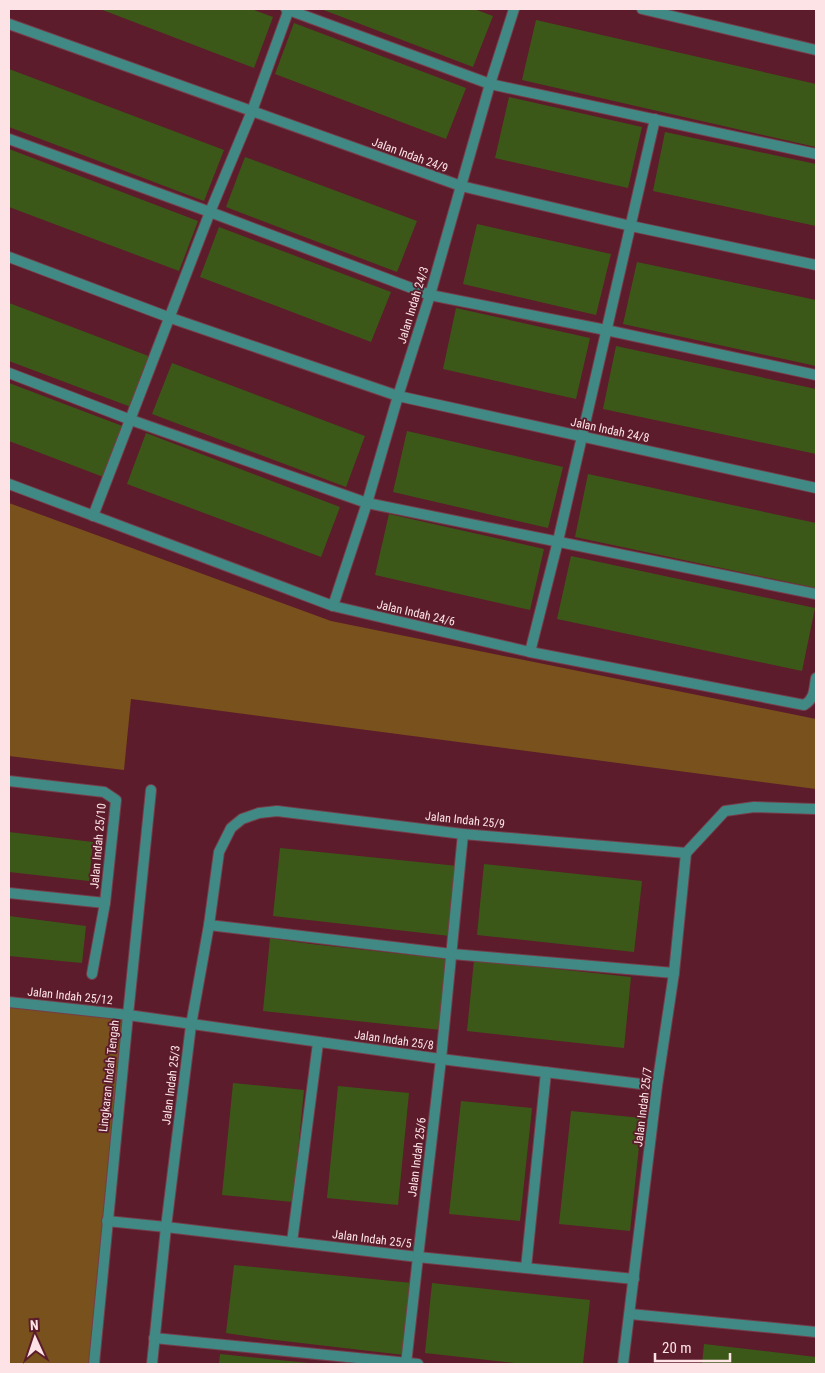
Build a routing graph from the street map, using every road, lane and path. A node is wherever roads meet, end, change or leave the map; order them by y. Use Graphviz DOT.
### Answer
graph roads {
  1 [pos="288,9"];
  2 [pos="514,9"];
  3 [pos="642,9"];
  4 [pos="9,24"];
  5 [pos="816,50"];
  6 [pos="490,84"];
  7 [pos="252,111"];
  8 [pos="655,119"];
  9 [pos="9,139"];
  10 [pos="816,154"];
  11 [pos="461,186"];
  12 [pos="210,212"];
  13 [pos="632,226"];
  14 [pos="9,257"];
  15 [pos="816,265"];
  16 [pos="430,295"];
  17 [pos="168,317"];
  18 [pos="606,330"];
  19 [pos="9,373"];
  20 [pos="816,375"];
  21 [pos="398,396"];
  22 [pos="131,420"];
  23 [pos="582,437"];
  24 [pos="9,484"];
  25 [pos="816,488"];
  26 [pos="367,503"];
  27 [pos="93,516"];
  28 [pos="558,541"];
  29 [pos="816,594"];
  30 [pos="333,606"];
  31 [pos="530,652"];
  32 [pos="816,678"];
  33 [pos="9,781"];
  34 [pos="151,790"];
  35 [pos="816,809"];
  36 [pos="242,819"];
  37 [pos="463,834"];
  38 [pos="686,853"];
  39 [pos="9,893"];
  40 [pos="105,903"];
  41 [pos="209,925"];
  42 [pos="452,954"];
  43 [pos="674,973"];
  44 [pos="92,974"];
  45 [pos="9,1002"];
  46 [pos="128,1015"];
  47 [pos="191,1024"];
  48 [pos="318,1043"];
  49 [pos="441,1059"];
  50 [pos="546,1072"];
  51 [pos="658,1086"];
  52 [pos="107,1221"];
  53 [pos="166,1227"];
  54 [pos="292,1242"];
  55 [pos="418,1257"];
  56 [pos="526,1268"];
  57 [pos="634,1279"];
  58 [pos="630,1314"];
  59 [pos="816,1332"];
  60 [pos="154,1338"];
  61 [pos="94,1364"];
  62 [pos="152,1364"];
  63 [pos="406,1364"];
  64 [pos="418,1364"];
  65 [pos="624,1364"];
  1 -- 6 [label="street"];
  1 -- 7 [label="street"];
  2 -- 6 [label="street, Jalan Indah 24/3"];
  3 -- 5 [label="street"];
  4 -- 7 [label="street, Jalan Indah 24/9"];
  6 -- 8 [label="street"];
  6 -- 11 [label="street, Jalan Indah 24/3"];
  7 -- 11 [label="street, Jalan Indah 24/9"];
  7 -- 12 [label="street"];
  8 -- 10 [label="street"];
  8 -- 13 [label="street"];
  9 -- 12 [label="street"];
  11 -- 13 [label="street, Jalan Indah 24/9"];
  11 -- 16 [label="street, Jalan Indah 24/3"];
  12 -- 16 [label="street"];
  12 -- 17 [label="street"];
  13 -- 15 [label="street, Jalan Indah 24/9"];
  13 -- 18 [label="street"];
  14 -- 17 [label="street, Jalan Indah 24/8"];
  16 -- 18 [label="street"];
  16 -- 21 [label="street, Jalan Indah 24/3"];
  17 -- 21 [label="street, Jalan Indah 24/8"];
  17 -- 22 [label="street"];
  18 -- 20 [label="street"];
  18 -- 23 [label="street"];
  19 -- 22 [label="street"];
  21 -- 23 [label="street, Jalan Indah 24/8"];
  21 -- 26 [label="street, Jalan Indah 24/3"];
  22 -- 26 [label="street"];
  22 -- 27 [label="street"];
  23 -- 25 [label="street, Jalan Indah 24/8"];
  23 -- 28 [label="street"];
  24 -- 27 [label="street, Jalan Indah 24/6"];
  26 -- 28 [label="street"];
  26 -- 30 [label="street, Jalan Indah 24/3"];
  27 -- 30 [label="street, Jalan Indah 24/6"];
  28 -- 29 [label="street"];
  28 -- 31 [label="street"];
  30 -- 31 [label="street, Jalan Indah 24/6"];
  31 -- 32 [label="street, Jalan Indah 24/6"];
  33 -- 40 [label="street, Jalan Indah 25/10"];
  34 -- 46 [label="street, Lingkaran Indah Tengah"];
  35 -- 38 [label="street"];
  36 -- 37 [label="street, Jalan Indah 25/9"];
  36 -- 41 [label="street, Jalan Indah 25/3"];
  37 -- 38 [label="street, Jalan Indah 25/9"];
  37 -- 42 [label="street, Jalan Indah 25/6"];
  38 -- 43 [label="street, Jalan Indah 25/7"];
  39 -- 40 [label="street"];
  40 -- 44 [label="street, Jalan Indah 25/10"];
  41 -- 42 [label="street"];
  41 -- 47 [label="street, Jalan Indah 25/3"];
  42 -- 43 [label="street"];
  42 -- 49 [label="street, Jalan Indah 25/6"];
  43 -- 51 [label="street, Jalan Indah 25/7"];
  45 -- 46 [label="street, Jalan Indah 25/12"];
  46 -- 47 [label="street, Jalan Indah 25/8"];
  46 -- 52 [label="street, Lingkaran Indah Tengah"];
  47 -- 48 [label="street, Jalan Indah 25/8"];
  47 -- 53 [label="street, Jalan Indah 25/3"];
  48 -- 49 [label="street, Jalan Indah 25/8"];
  48 -- 54 [label="street"];
  49 -- 50 [label="street, Jalan Indah 25/8"];
  49 -- 55 [label="street, Jalan Indah 25/6"];
  50 -- 51 [label="street, Jalan Indah 25/8"];
  50 -- 56 [label="street"];
  51 -- 57 [label="street, Jalan Indah 25/7"];
  52 -- 53 [label="street, Jalan Indah 25/5"];
  52 -- 61 [label="street, Lingkaran Indah Tengah"];
  53 -- 54 [label="street, Jalan Indah 25/5"];
  53 -- 60 [label="street, Jalan Indah 25/3"];
  54 -- 55 [label="street, Jalan Indah 25/5"];
  55 -- 56 [label="street, Jalan Indah 25/5"];
  55 -- 63 [label="street, Jalan Indah 25/6"];
  56 -- 57 [label="street, Jalan Indah 25/5"];
  57 -- 58 [label="street, Jalan Indah 25/7"];
  58 -- 59 [label="street"];
  58 -- 65 [label="street, Jalan Indah 25/7"];
  60 -- 62 [label="street, Jalan Indah 25/3"];
  60 -- 63 [label="street"];
  63 -- 64 [label="street"];
}
